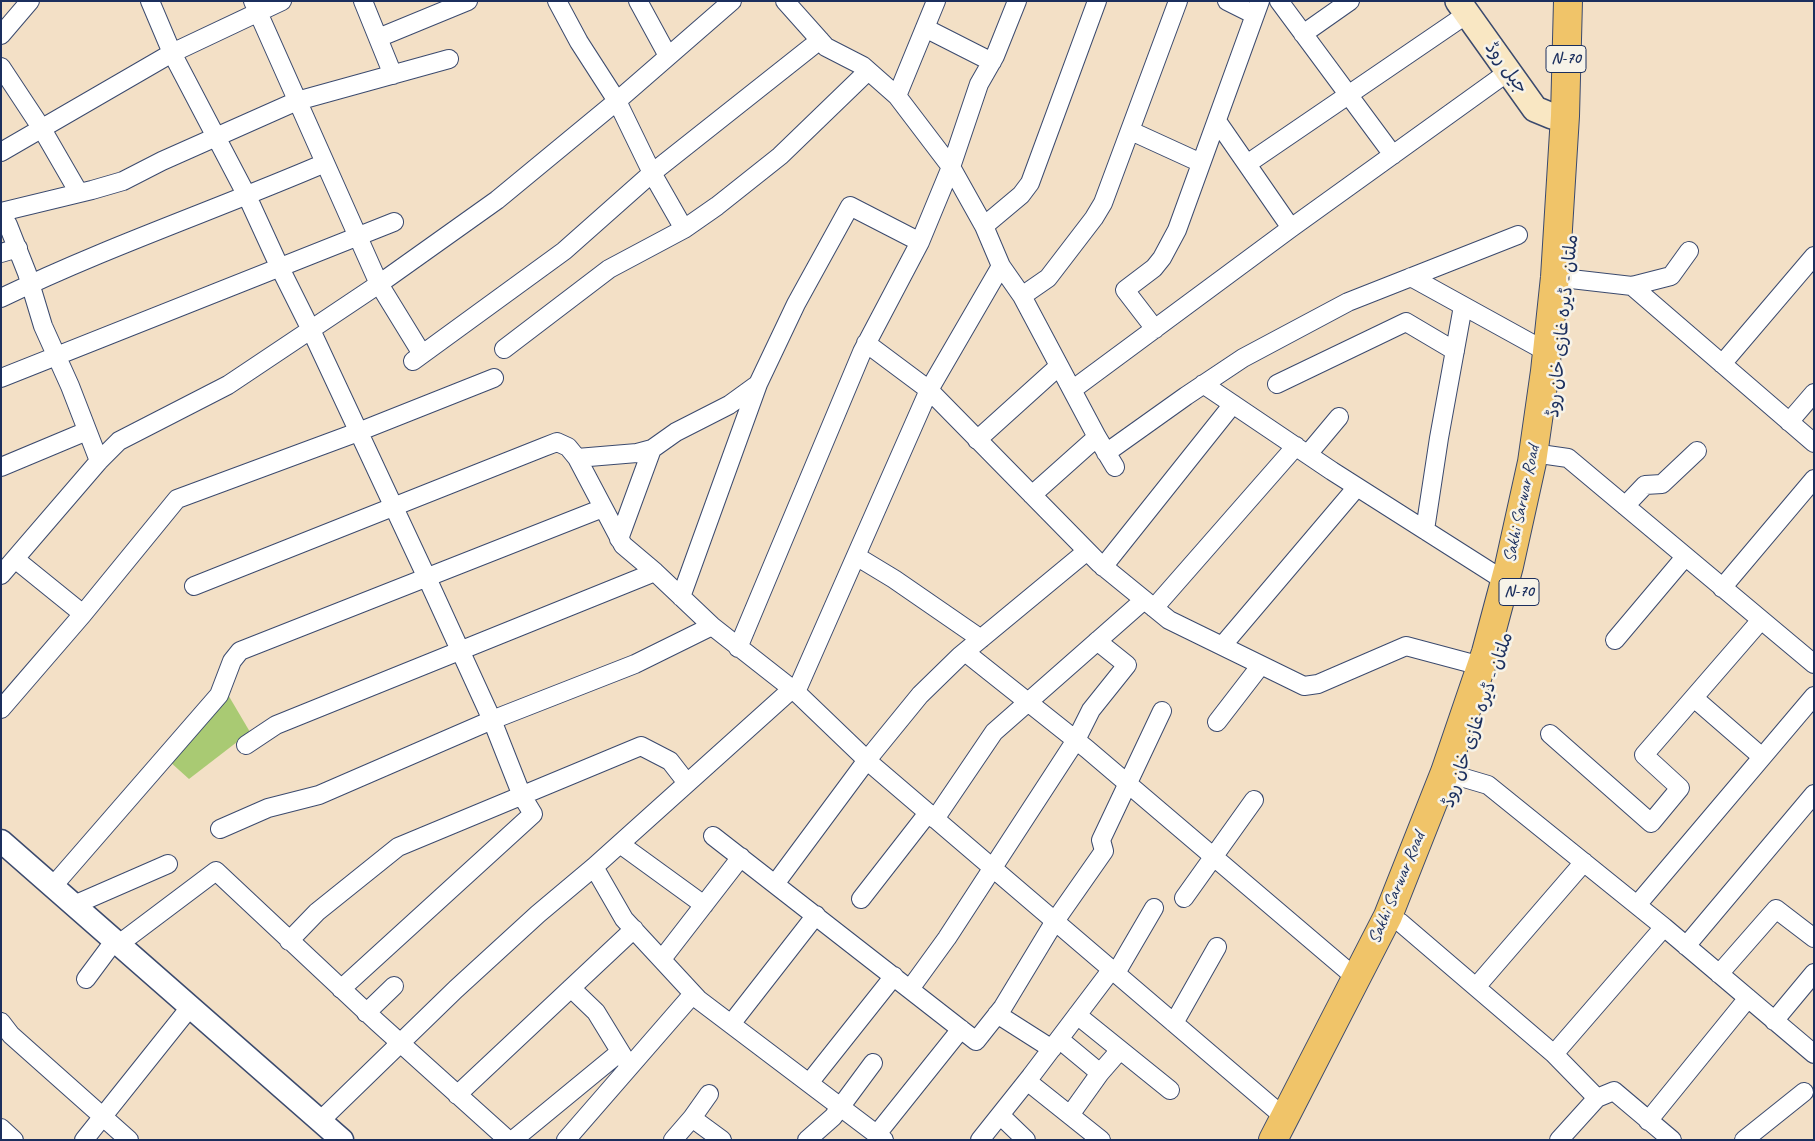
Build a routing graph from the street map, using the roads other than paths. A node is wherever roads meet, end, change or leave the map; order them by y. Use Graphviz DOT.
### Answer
graph roads {
  1 [pos="30,1"];
  2 [pos="150,1"];
  3 [pos="282,1"];
  4 [pos="363,1"];
  5 [pos="468,1"];
  6 [pos="557,1"];
  7 [pos="638,1"];
  8 [pos="936,1"];
  9 [pos="1017,1"];
  10 [pos="1097,1"];
  11 [pos="1178,1"];
  12 [pos="1227,1"];
  13 [pos="1279,1"];
  14 [pos="1350,1"];
  15 [pos="1568,1"];
  16 [pos="1583,1"];
  17 [pos="727,3"];
  18 [pos="790,3"];
  19 [pos="255,7"];
  20 [pos="1462,7"];
  21 [pos="1258,8"];
  22 [pos="925,28"];
  23 [pos="1303,34"];
  24 [pos="1,35"];
  25 [pos="378,38"];
  26 [pos="820,40"];
  27 [pos="172,53"];
  28 [pos="668,56"];
  29 [pos="449,59"];
  30 [pos="992,62"];
  31 [pos="1,67"];
  32 [pos="868,71"];
  33 [pos="1508,72"];
  34 [pos="393,75"];
  35 [pos="1348,95"];
  36 [pos="897,96"];
  37 [pos="297,101"];
  38 [pos="617,101"];
  39 [pos="1565,116"];
  40 [pos="1216,121"];
  41 [pos="42,129"];
  42 [pos="1131,131"];
  43 [pos="216,137"];
  44 [pos="1,152"];
  45 [pos="1393,155"];
  46 [pos="325,163"];
  47 [pos="1201,163"];
  48 [pos="1247,164"];
  49 [pos="951,167"];
  50 [pos="652,173"];
  51 [pos="79,193"];
  52 [pos="247,196"];
  53 [pos="1,212"];
  54 [pos="394,222"];
  55 [pos="984,226"];
  56 [pos="1291,228"];
  57 [pos="684,229"];
  58 [pos="1518,235"];
  59 [pos="358,236"];
  60 [pos="920,242"];
  61 [pos="9,251"];
  62 [pos="1690,251"];
  63 [pos="1814,256"];
  64 [pos="1001,266"];
  65 [pos="280,268"];
  66 [pos="1411,277"];
  67 [pos="1571,279"];
  68 [pos="31,284"];
  69 [pos="379,284"];
  70 [pos="1632,286"];
  71 [pos="1022,296"];
  72 [pos="1,298"];
  73 [pos="1463,306"];
  74 [pos="1155,329"];
  75 [pos="311,330"];
  76 [pos="866,343"];
  77 [pos="504,349"];
  78 [pos="1455,351"];
  79 [pos="1547,352"];
  80 [pos="57,356"];
  81 [pos="1722,364"];
  82 [pos="1059,366"];
  83 [pos="1,378"];
  84 [pos="494,378"];
  85 [pos="758,384"];
  86 [pos="1204,384"];
  87 [pos="1277,384"];
  88 [pos="929,390"];
  89 [pos="1072,390"];
  90 [pos="1814,393"];
  91 [pos="1234,404"];
  92 [pos="1339,417"];
  93 [pos="1789,422"];
  94 [pos="87,431"];
  95 [pos="358,432"];
  96 [pos="1097,437"];
  97 [pos="977,440"];
  98 [pos="1814,443"];
  99 [pos="652,449"];
  100 [pos="1302,450"];
  101 [pos="1697,451"];
  102 [pos="1548,455"];
  103 [pos="577,458"];
  104 [pos="99,461"];
  105 [pos="1,467"];
  106 [pos="1814,479"];
  107 [pos="1357,487"];
  108 [pos="1032,495"];
  109 [pos="393,506"];
  110 [pos="1626,506"];
  111 [pos="603,508"];
  112 [pos="1526,528"];
  113 [pos="1425,530"];
  114 [pos="619,539"];
  115 [pos="1087,552"];
  116 [pos="856,556"];
  117 [pos="1685,557"];
  118 [pos="15,559"];
  119 [pos="1103,567"];
  120 [pos="655,572"];
  121 [pos="1,575"];
  122 [pos="427,578"];
  123 [pos="1505,581"];
  124 [pos="194,586"];
  125 [pos="1722,588"];
  126 [pos="681,597"];
  127 [pos="1149,604"];
  128 [pos="83,614"];
  129 [pos="1761,620"];
  130 [pos="712,626"];
  131 [pos="981,639"];
  132 [pos="1097,640"];
  133 [pos="1615,640"];
  134 [pos="1222,646"];
  135 [pos="738,648"];
  136 [pos="459,650"];
  137 [pos="965,652"];
  138 [pos="1814,664"];
  139 [pos="1261,665"];
  140 [pos="1481,666"];
  141 [pos="794,690"];
  142 [pos="1814,696"];
  143 [pos="1694,698"];
  144 [pos="1027,702"];
  145 [pos="1,709"];
  146 [pos="1162,711"];
  147 [pos="492,720"];
  148 [pos="1217,722"];
  149 [pos="1550,734"];
  150 [pos="1076,740"];
  151 [pos="246,745"];
  152 [pos="1762,757"];
  153 [pos="867,760"];
  154 [pos="1461,776"];
  155 [pos="687,783"];
  156 [pos="1127,784"];
  157 [pos="1814,794"];
  158 [pos="522,796"];
  159 [pos="1254,800"];
  160 [pos="932,816"];
  161 [pos="220,829"];
  162 [pos="713,836"];
  163 [pos="1,841"];
  164 [pos="620,844"];
  165 [pos="1213,856"];
  166 [pos="741,858"];
  167 [pos="1584,862"];
  168 [pos="168,864"];
  169 [pos="594,867"];
  170 [pos="992,867"];
  171 [pos="775,884"];
  172 [pos="53,886"];
  173 [pos="1184,898"];
  174 [pos="861,899"];
  175 [pos="74,905"];
  176 [pos="1636,905"];
  177 [pos="704,906"];
  178 [pos="1154,908"];
  179 [pos="816,916"];
  180 [pos="1395,919"];
  181 [pos="1055,921"];
  182 [pos="1664,928"];
  183 [pos="634,929"];
  184 [pos="1814,938"];
  185 [pos="289,941"];
  186 [pos="117,942"];
  187 [pos="1686,946"];
  188 [pos="1217,948"];
  189 [pos="662,959"];
  190 [pos="1114,972"];
  191 [pos="1814,973"];
  192 [pos="1718,974"];
  193 [pos="894,976"];
  194 [pos="1356,978"];
  195 [pos="86,979"];
  196 [pos="394,986"];
  197 [pos="1476,987"];
  198 [pos="571,988"];
  199 [pos="341,989"];
  200 [pos="910,989"];
  201 [pos="693,994"];
  202 [pos="1748,998"];
  203 [pos="191,1006"];
  204 [pos="366,1013"];
  205 [pos="997,1014"];
  206 [pos="1077,1015"];
  207 [pos="1774,1021"];
  208 [pos="1,1022"];
  209 [pos="1174,1023"];
  210 [pos="731,1024"];
  211 [pos="961,1029"];
  212 [pos="399,1042"];
  213 [pos="1055,1044"];
  214 [pos="1120,1050"];
  215 [pos="620,1052"];
  216 [pos="1554,1054"];
  217 [pos="1814,1054"];
  218 [pos="873,1062"];
  219 [pos="630,1067"];
  220 [pos="1100,1073"];
  221 [pos="1027,1081"];
  222 [pos="809,1083"];
  223 [pos="1170,1090"];
  224 [pos="1804,1092"];
  225 [pos="457,1094"];
  226 [pos="709,1094"];
  227 [pos="1597,1098"];
  228 [pos="840,1107"];
  229 [pos="1000,1115"];
  230 [pos="1070,1115"];
  231 [pos="103,1117"];
  232 [pos="692,1118"];
  233 [pos="320,1121"];
  234 [pos="1648,1121"];
  235 [pos="1,1128"];
  236 [pos="1283,1132"];
  237 [pos="881,1137"];
  238 [pos="14,1140"];
  239 [pos="84,1140"];
  240 [pos="129,1140"];
  241 [pos="342,1140"];
  242 [pos="508,1140"];
  243 [pos="512,1140"];
  244 [pos="566,1140"];
  245 [pos="673,1140"];
  246 [pos="722,1140"];
  247 [pos="807,1140"];
  248 [pos="980,1140"];
  249 [pos="1026,1140"];
  250 [pos="1101,1140"];
  251 [pos="1559,1140"];
  252 [pos="1672,1140"];
  253 [pos="1744,1140"];
  1 -- 24 [label="street"];
  2 -- 27 [label="street"];
  3 -- 19 [label="street"];
  4 -- 25 [label="street"];
  5 -- 25 [label="street"];
  6 -- 38 [label="street"];
  7 -- 28 [label="street"];
  8 -- 22 [label="street"];
  9 -- 30 [label="street"];
  10 -- 55 [label="street"];
  11 -- 42 [label="street"];
  12 -- 21 [label="street"];
  13 -- 23 [label="street"];
  14 -- 23 [label="street"];
  15 -- 39 [label="highway, Sakhi Sarwar Road / N-70"];
  16 -- 67 [label="highway, ملتان - ڈیرہ غازی خان روڈ / N-70"];
  17 -- 28 [label="street"];
  18 -- 26 [label="street"];
  19 -- 27 [label="street"];
  19 -- 37 [label="street"];
  20 -- 33 [label="main road, جیل روڈ"];
  20 -- 35 [label="street"];
  21 -- 40 [label="street"];
  22 -- 30 [label="street"];
  22 -- 36 [label="street"];
  23 -- 35 [label="street"];
  25 -- 34 [label="street"];
  26 -- 32 [label="street"];
  26 -- 50 [label="street"];
  27 -- 41 [label="street"];
  27 -- 43 [label="street"];
  28 -- 38 [label="street"];
  29 -- 34 [label="street"];
  30 -- 49 [label="street"];
  31 -- 41 [label="street"];
  32 -- 36 [label="street"];
  32 -- 57 [label="street"];
  33 -- 39 [label="main road, جیل روڈ"];
  33 -- 45 [label="street"];
  34 -- 37 [label="street"];
  35 -- 45 [label="street"];
  35 -- 48 [label="street"];
  36 -- 49 [label="street"];
  37 -- 43 [label="street"];
  37 -- 46 [label="street"];
  38 -- 50 [label="street"];
  38 -- 69 [label="street"];
  39 -- 79 [label="highway, Sakhi Sarwar Road / N-70"];
  40 -- 47 [label="street"];
  40 -- 48 [label="street"];
  41 -- 44 [label="street"];
  41 -- 51 [label="street"];
  42 -- 47 [label="street"];
  42 -- 71 [label="street"];
  43 -- 51 [label="street"];
  43 -- 52 [label="street"];
  45 -- 56 [label="street"];
  46 -- 52 [label="street"];
  46 -- 59 [label="street"];
  47 -- 74 [label="street"];
  48 -- 56 [label="street"];
  49 -- 55 [label="street"];
  49 -- 60 [label="street"];
  50 -- 57 [label="street"];
  50 -- 69 [label="street"];
  51 -- 53 [label="street"];
  52 -- 65 [label="street"];
  52 -- 68 [label="street"];
  53 -- 61 [label="street"];
  54 -- 59 [label="street"];
  55 -- 64 [label="street"];
  56 -- 74 [label="street"];
  57 -- 77 [label="street"];
  58 -- 66 [label="street"];
  59 -- 65 [label="street"];
  59 -- 69 [label="street"];
  60 -- 76 [label="street"];
  60 -- 85 [label="street"];
  61 -- 68 [label="street"];
  62 -- 70 [label="street"];
  63 -- 81 [label="street"];
  64 -- 71 [label="street"];
  64 -- 88 [label="street"];
  65 -- 75 [label="street"];
  65 -- 80 [label="street"];
  66 -- 73 [label="street"];
  66 -- 86 [label="street"];
  67 -- 70 [label="street"];
  67 -- 102 [label="highway, ملتان - ڈیرہ غازی خان روڈ / N-70"];
  68 -- 72 [label="street"];
  68 -- 80 [label="street"];
  69 -- 75 [label="street"];
  70 -- 81 [label="street"];
  71 -- 82 [label="street"];
  73 -- 78 [label="street"];
  73 -- 79 [label="street"];
  74 -- 89 [label="street"];
  75 -- 95 [label="street"];
  75 -- 104 [label="street"];
  76 -- 88 [label="street"];
  76 -- 135 [label="street"];
  78 -- 87 [label="street"];
  78 -- 113 [label="street"];
  79 -- 112 [label="highway, Sakhi Sarwar Road / N-70"];
  80 -- 83 [label="street"];
  80 -- 94 [label="street"];
  81 -- 93 [label="street"];
  82 -- 89 [label="street"];
  82 -- 97 [label="street"];
  84 -- 95 [label="street"];
  85 -- 99 [label="street"];
  85 -- 126 [label="street"];
  86 -- 91 [label="street"];
  86 -- 96 [label="street"];
  88 -- 97 [label="street"];
  88 -- 116 [label="street"];
  89 -- 96 [label="street"];
  90 -- 93 [label="street"];
  91 -- 100 [label="street"];
  91 -- 119 [label="street"];
  92 -- 100 [label="street"];
  93 -- 98 [label="street"];
  94 -- 104 [label="street"];
  94 -- 105 [label="street"];
  95 -- 109 [label="street"];
  95 -- 128 [label="street"];
  96 -- 108 [label="street"];
  97 -- 108 [label="street"];
  99 -- 103 [label="street"];
  99 -- 114 [label="street"];
  100 -- 107 [label="street"];
  100 -- 127 [label="street"];
  101 -- 110 [label="street"];
  102 -- 110 [label="street"];
  102 -- 112 [label="highway, ملتان - ڈیرہ غازی خان روڈ / N-70"];
  103 -- 109 [label="street"];
  103 -- 111 [label="street"];
  104 -- 118 [label="street"];
  106 -- 125 [label="street"];
  107 -- 113 [label="street"];
  107 -- 134 [label="street"];
  108 -- 115 [label="street"];
  109 -- 122 [label="street"];
  109 -- 124 [label="street"];
  110 -- 117 [label="street"];
  111 -- 114 [label="street"];
  111 -- 122 [label="street"];
  112 -- 123 [label="highway, Sakhi Sarwar Road / N-70"];
  112 -- 154 [label="highway, ملتان - ڈیرہ غازی خان روڈ / N-70"];
  113 -- 123 [label="street"];
  114 -- 120 [label="street"];
  115 -- 119 [label="street"];
  115 -- 131 [label="street"];
  116 -- 131 [label="street"];
  116 -- 141 [label="street"];
  117 -- 125 [label="street"];
  117 -- 133 [label="street"];
  118 -- 121 [label="street"];
  118 -- 128 [label="street"];
  119 -- 127 [label="street"];
  120 -- 126 [label="street"];
  120 -- 136 [label="street"];
  122 -- 136 [label="street"];
  122 -- 172 [label="street"];
  123 -- 140 [label="highway, Sakhi Sarwar Road / N-70"];
  125 -- 129 [label="street"];
  126 -- 130 [label="street"];
  127 -- 132 [label="street"];
  127 -- 134 [label="street"];
  128 -- 145 [label="street"];
  129 -- 138 [label="street"];
  129 -- 143 [label="street"];
  130 -- 135 [label="street"];
  130 -- 147 [label="street"];
  131 -- 137 [label="street"];
  132 -- 144 [label="street"];
  132 -- 150 [label="street"];
  134 -- 139 [label="street"];
  135 -- 141 [label="street"];
  136 -- 147 [label="street"];
  136 -- 151 [label="street"];
  137 -- 144 [label="street"];
  137 -- 153 [label="street"];
  139 -- 140 [label="street"];
  139 -- 148 [label="street"];
  140 -- 180 [label="highway, Sakhi Sarwar Road / N-70"];
  141 -- 153 [label="street"];
  141 -- 155 [label="street"];
  142 -- 152 [label="street"];
  143 -- 149 [label="street"];
  143 -- 152 [label="street"];
  144 -- 150 [label="street"];
  144 -- 160 [label="street"];
  146 -- 156 [label="street"];
  147 -- 158 [label="street"];
  147 -- 161 [label="street"];
  150 -- 156 [label="street"];
  150 -- 170 [label="street"];
  152 -- 176 [label="street"];
  153 -- 160 [label="street"];
  153 -- 171 [label="street"];
  154 -- 167 [label="street"];
  154 -- 180 [label="highway, ملتان - ڈیرہ غازی خان روڈ / N-70"];
  155 -- 158 [label="street"];
  155 -- 164 [label="street"];
  156 -- 165 [label="street"];
  156 -- 181 [label="street"];
  157 -- 187 [label="street"];
  158 -- 185 [label="street"];
  158 -- 199 [label="street"];
  159 -- 165 [label="street"];
  160 -- 170 [label="street"];
  160 -- 174 [label="street"];
  162 -- 166 [label="street"];
  163 -- 172 [label="street"];
  164 -- 169 [label="street"];
  164 -- 177 [label="street"];
  165 -- 173 [label="street"];
  165 -- 194 [label="street"];
  166 -- 171 [label="street"];
  166 -- 177 [label="street"];
  167 -- 176 [label="street"];
  167 -- 197 [label="street"];
  168 -- 175 [label="street"];
  169 -- 183 [label="street"];
  169 -- 212 [label="street"];
  170 -- 181 [label="street"];
  170 -- 200 [label="street"];
  171 -- 179 [label="street"];
  172 -- 175 [label="street"];
  175 -- 186 [label="street"];
  176 -- 182 [label="street"];
  177 -- 189 [label="street"];
  178 -- 190 [label="street"];
  179 -- 193 [label="street"];
  179 -- 210 [label="street"];
  180 -- 194 [label="highway, Sakhi Sarwar Road / N-70"];
  180 -- 197 [label="street"];
  180 -- 236 [label="highway, ملتان - ڈیرہ غازی خان روڈ / N-70"];
  181 -- 190 [label="street"];
  181 -- 205 [label="street"];
  182 -- 187 [label="street"];
  182 -- 216 [label="street"];
  183 -- 189 [label="street"];
  183 -- 198 [label="street"];
  184 -- 192 [label="street"];
  185 -- 186 [label="street"];
  185 -- 199 [label="street"];
  186 -- 195 [label="street"];
  186 -- 203 [label="street"];
  187 -- 192 [label="street"];
  188 -- 209 [label="street"];
  189 -- 201 [label="street"];
  190 -- 206 [label="street"];
  190 -- 209 [label="street"];
  191 -- 207 [label="street"];
  192 -- 202 [label="street"];
  193 -- 200 [label="street"];
  193 -- 222 [label="street"];
  194 -- 236 [label="highway, Sakhi Sarwar Road / N-70"];
  196 -- 204 [label="street"];
  197 -- 216 [label="street"];
  198 -- 215 [label="street"];
  198 -- 225 [label="street"];
  199 -- 204 [label="street"];
  200 -- 211 [label="street"];
  201 -- 210 [label="street"];
  201 -- 219 [label="street"];
  202 -- 207 [label="street"];
  202 -- 234 [label="street"];
  203 -- 231 [label="street"];
  203 -- 233 [label="street"];
  204 -- 212 [label="street"];
  205 -- 211 [label="street"];
  205 -- 213 [label="street"];
  206 -- 213 [label="street"];
  206 -- 214 [label="street"];
  207 -- 217 [label="street"];
  208 -- 231 [label="street"];
  209 -- 236 [label="street"];
  210 -- 222 [label="street"];
  211 -- 237 [label="street"];
  212 -- 225 [label="street"];
  212 -- 233 [label="street"];
  213 -- 220 [label="street"];
  213 -- 221 [label="street"];
  214 -- 220 [label="street"];
  214 -- 223 [label="street"];
  215 -- 219 [label="street"];
  215 -- 243 [label="street"];
  216 -- 227 [label="street"];
  218 -- 228 [label="street"];
  219 -- 244 [label="street"];
  220 -- 230 [label="street"];
  221 -- 229 [label="street"];
  221 -- 230 [label="street"];
  222 -- 228 [label="street"];
  224 -- 253 [label="street"];
  225 -- 242 [label="street"];
  226 -- 232 [label="street"];
  227 -- 234 [label="street"];
  227 -- 251 [label="street"];
  228 -- 237 [label="street"];
  228 -- 247 [label="street"];
  229 -- 248 [label="street"];
  229 -- 249 [label="street"];
  230 -- 250 [label="street"];
  231 -- 239 [label="street"];
  231 -- 240 [label="street"];
  232 -- 245 [label="street"];
  232 -- 246 [label="street"];
  233 -- 241 [label="street"];
  234 -- 252 [label="street"];
  235 -- 238 [label="street"];
}
